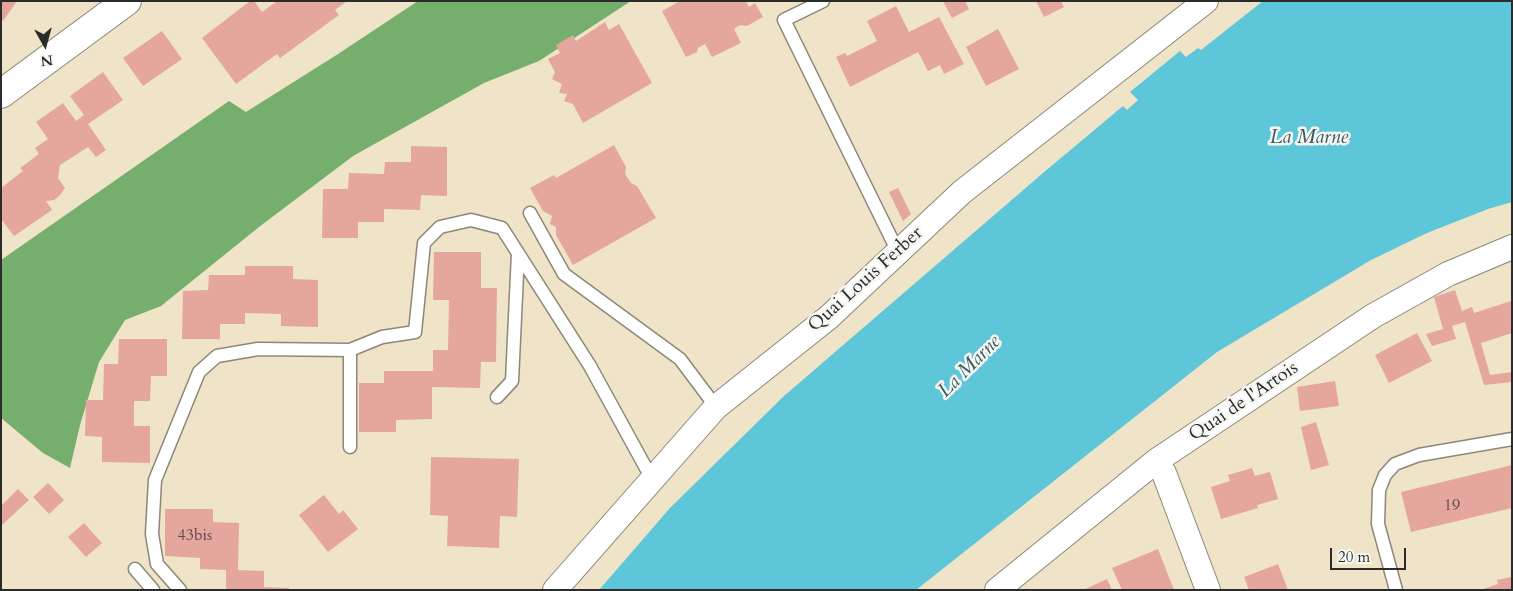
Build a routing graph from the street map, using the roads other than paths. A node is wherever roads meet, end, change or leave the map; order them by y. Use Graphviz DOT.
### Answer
graph roads {
  1 [pos="127,1"];
  2 [pos="823,1"];
  3 [pos="1206,1"];
  4 [pos="1,94"];
  5 [pos="530,213"];
  6 [pos="1512,247"];
  7 [pos="898,252"];
  8 [pos="518,253"];
  9 [pos="350,350"];
  10 [pos="497,397"];
  11 [pos="716,407"];
  12 [pos="1512,439"];
  13 [pos="350,447"];
  14 [pos="1156,461"];
  15 [pos="652,479"];
  16 [pos="134,570"];
  17 [pos="153,590"];
  18 [pos="180,590"];
  19 [pos="555,590"];
  20 [pos="997,590"];
  21 [pos="1208,590"];
  22 [pos="1396,590"];
  1 -- 4 [label="main road"];
  2 -- 7 [label="lane"];
  3 -- 7 [label="street, Quai Louis Ferber"];
  5 -- 11 [label="lane"];
  6 -- 14 [label="street, Quai de l'Artois"];
  7 -- 11 [label="street, Quai Louis Ferber"];
  8 -- 9 [label="lane"];
  8 -- 10 [label="lane"];
  8 -- 15 [label="lane"];
  9 -- 13 [label="lane"];
  9 -- 18 [label="lane"];
  11 -- 15 [label="street, Quai Louis Ferber"];
  12 -- 22 [label="lane"];
  14 -- 20 [label="street, Quai de l'Artois"];
  14 -- 21 [label="street"];
  15 -- 19 [label="street, Quai Louis Ferber"];
  16 -- 17 [label="lane"];
}
